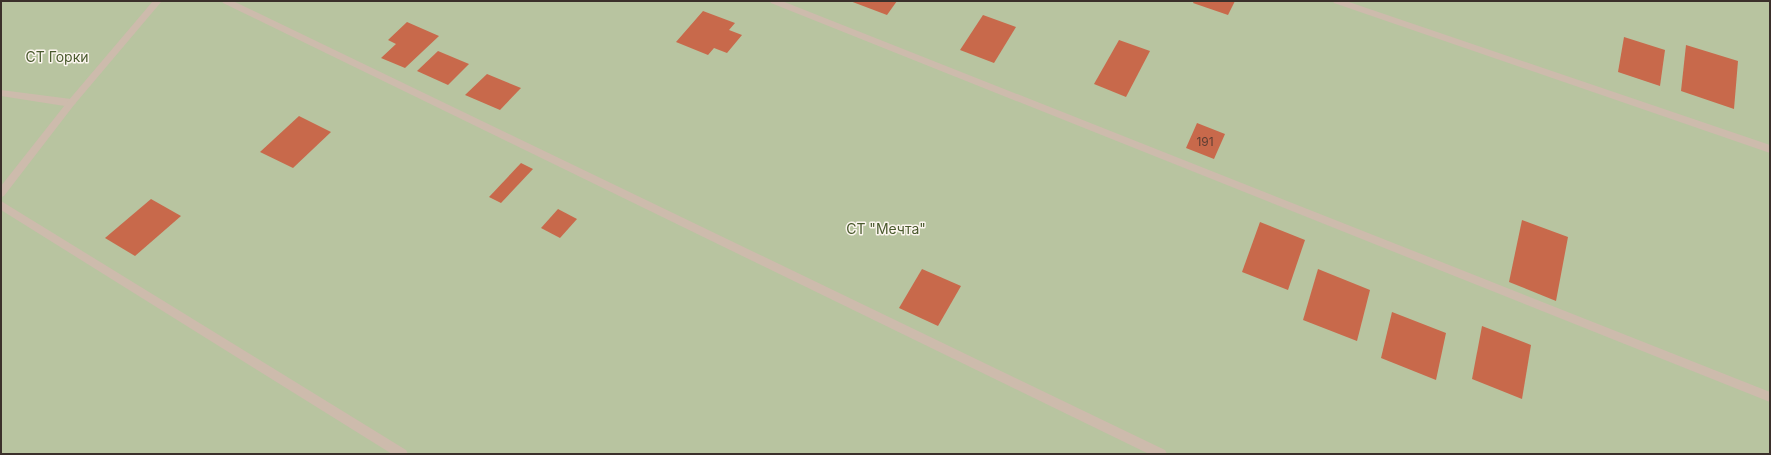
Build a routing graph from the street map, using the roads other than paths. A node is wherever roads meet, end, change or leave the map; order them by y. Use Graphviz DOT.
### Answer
graph roads {
  1 [pos="158,1"];
  2 [pos="226,1"];
  3 [pos="774,1"];
  4 [pos="1337,1"];
  5 [pos="1,93"];
  6 [pos="72,103"];
  7 [pos="1770,149"];
  8 [pos="1,193"];
  9 [pos="1,205"];
  10 [pos="1770,397"];
  11 [pos="402,454"];
  12 [pos="1161,454"];
  1 -- 6 [label="street"];
  2 -- 12 [label="street"];
  3 -- 10 [label="street"];
  4 -- 7 [label="street"];
  5 -- 6 [label="street"];
  6 -- 8 [label="street"];
  9 -- 11 [label="street"];
}
